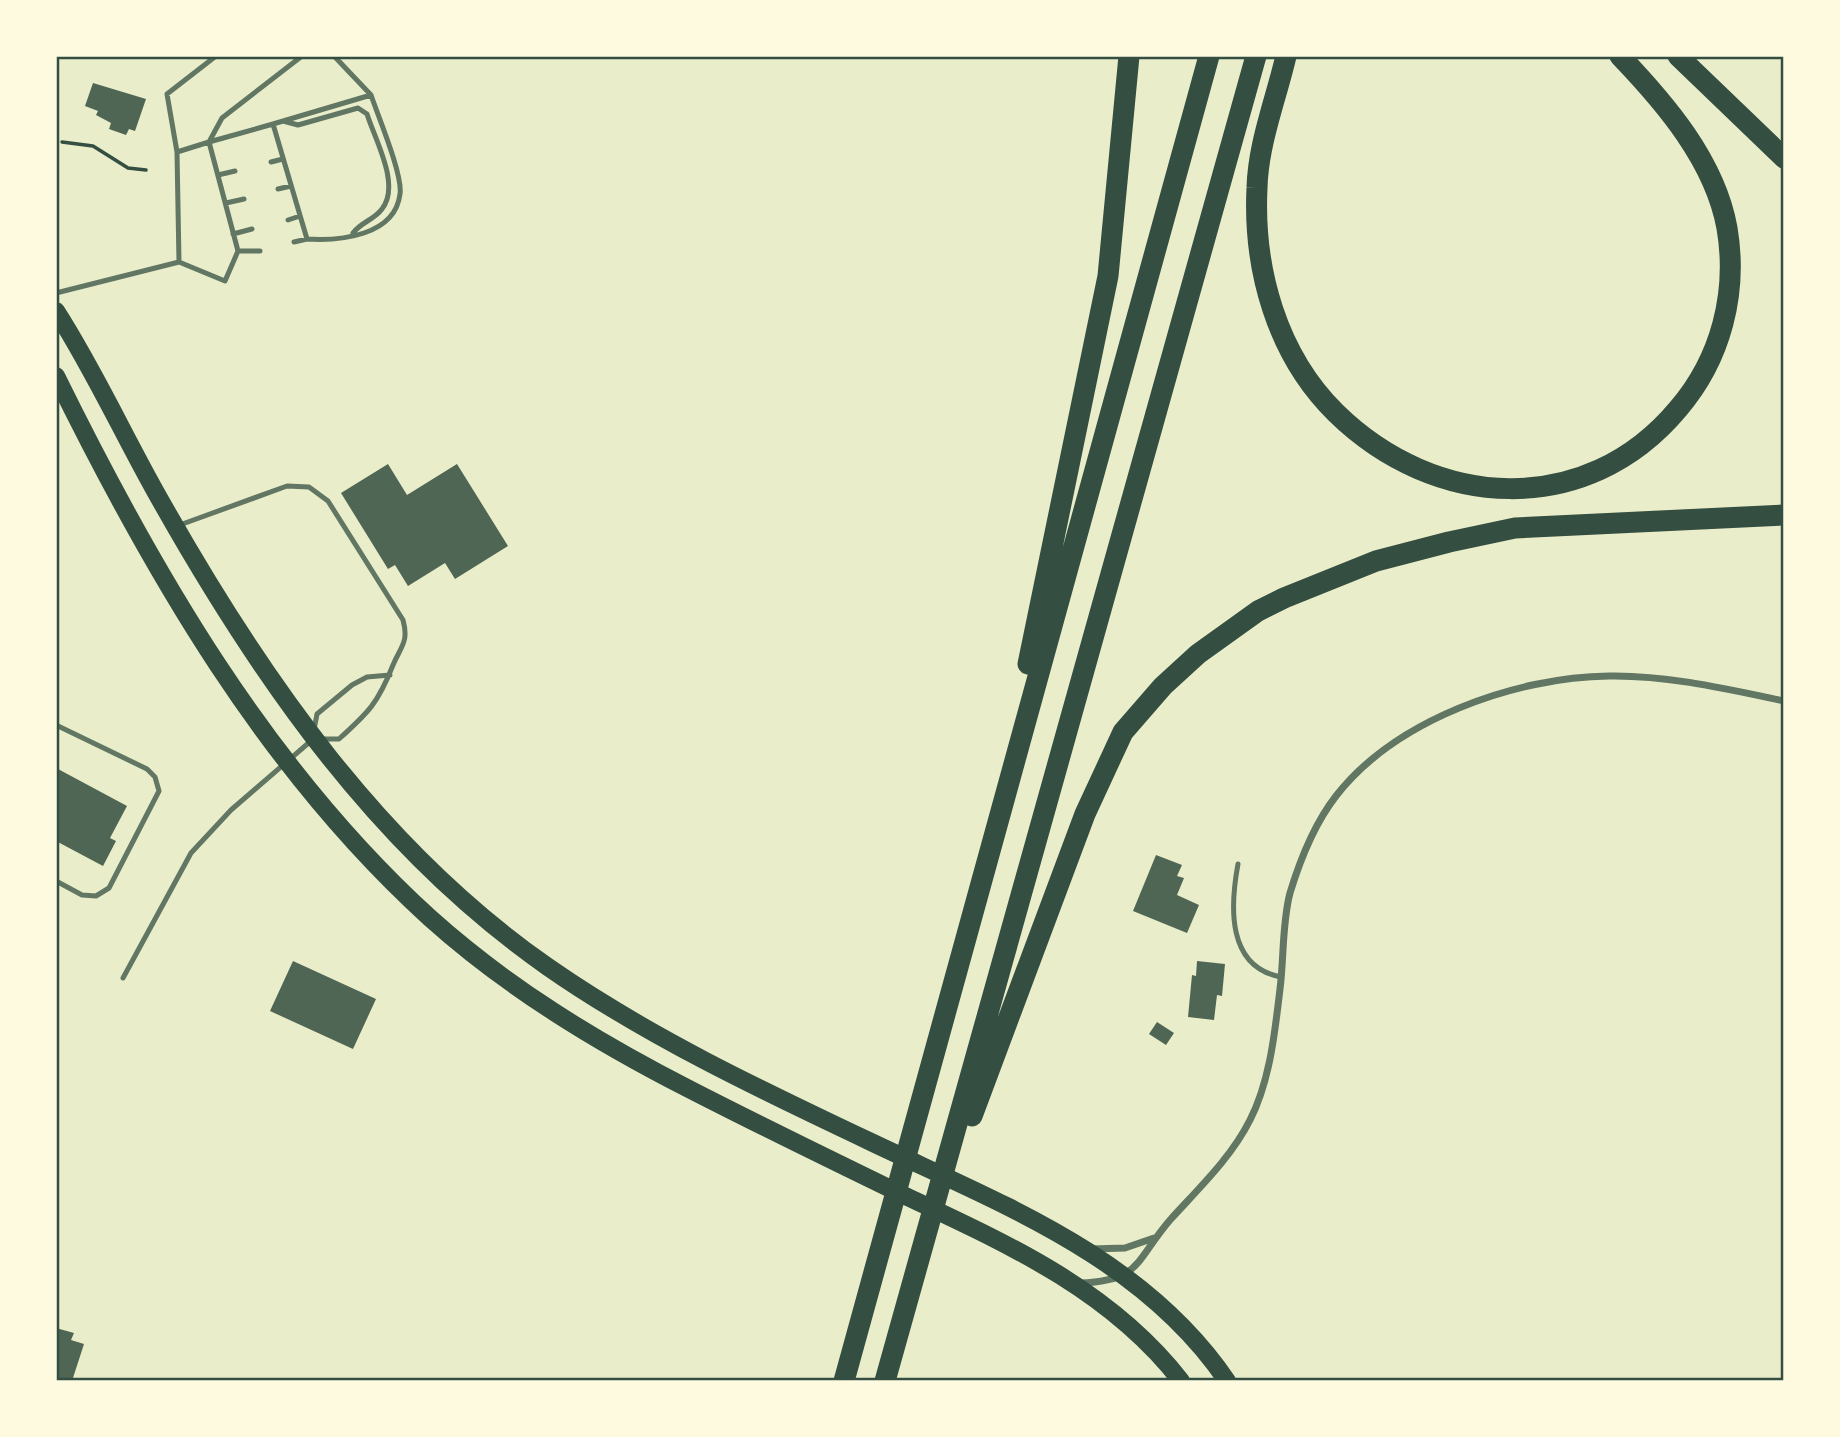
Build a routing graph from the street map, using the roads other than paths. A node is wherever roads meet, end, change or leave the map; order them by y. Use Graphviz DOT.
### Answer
graph roads {
  1 [pos="216,56"];
  2 [pos="302,56"];
  3 [pos="334,56"];
  4 [pos="1129,56"];
  5 [pos="1209,56"];
  6 [pos="1255,56"];
  7 [pos="1286,56"];
  8 [pos="1620,56"];
  9 [pos="1678,56"];
  10 [pos="371,95"];
  11 [pos="283,121"];
  12 [pos="273,124"];
  13 [pos="209,142"];
  14 [pos="177,152"];
  15 [pos="283,159"];
  16 [pos="1784,159"];
  17 [pos="271,162"];
  18 [pos="235,171"];
  19 [pos="218,175"];
  20 [pos="291,186"];
  21 [pos="278,189"];
  22 [pos="244,199"];
  23 [pos="226,204"];
  24 [pos="300,216"];
  25 [pos="288,220"];
  26 [pos="252,229"];
  27 [pos="353,233"];
  28 [pos="233,234"];
  29 [pos="307,239"];
  30 [pos="294,242"];
  31 [pos="238,251"];
  32 [pos="260,251"];
  33 [pos="179,262"];
  34 [pos="56,293"];
  35 [pos="56,311"];
  36 [pos="56,376"];
  37 [pos="1784,514"];
  38 [pos="175,526"];
  39 [pos="390,675"];
  40 [pos="1784,701"];
  41 [pos="56,725"];
  42 [pos="312,739"];
  43 [pos="286,761"];
  44 [pos="1238,864"];
  45 [pos="56,881"];
  46 [pos="981,883"];
  47 [pos="1281,977"];
  48 [pos="123,978"];
  49 [pos="1155,1238"];
  50 [pos="925,1243"];
  51 [pos="1086,1248"];
  52 [pos="1126,1276"];
  53 [pos="1074,1283"];
  54 [pos="844,1381"];
  55 [pos="885,1381"];
  56 [pos="1181,1381"];
  57 [pos="1227,1381"];
  1 -- 14 [label="lane"];
  2 -- 13 [label="lane"];
  3 -- 10 [label="lane"];
  4 -- 46 [label="highway"];
  5 -- 46 [label="highway"];
  6 -- 50 [label="highway"];
  7 -- 8 [label="highway"];
  9 -- 16 [label="highway"];
  10 -- 11 [label="lane"];
  10 -- 27 [label="lane"];
  11 -- 12 [label="lane"];
  11 -- 27 [label="lane"];
  12 -- 13 [label="lane"];
  12 -- 15 [label="lane"];
  13 -- 14 [label="lane"];
  13 -- 19 [label="lane"];
  14 -- 33 [label="lane"];
  15 -- 17 [label="lane"];
  15 -- 20 [label="lane"];
  18 -- 19 [label="lane"];
  19 -- 23 [label="lane"];
  20 -- 21 [label="lane"];
  20 -- 24 [label="lane"];
  22 -- 23 [label="lane"];
  23 -- 28 [label="lane"];
  24 -- 25 [label="lane"];
  24 -- 29 [label="lane"];
  26 -- 28 [label="lane"];
  27 -- 29 [label="lane"];
  28 -- 31 [label="lane"];
  29 -- 30 [label="lane"];
  31 -- 32 [label="lane"];
  31 -- 33 [label="lane"];
  33 -- 34 [label="lane"];
  35 -- 38 [label="main road"];
  36 -- 43 [label="main road"];
  37 -- 50 [label="highway"];
  38 -- 39 [label="lane"];
  38 -- 42 [label="main road"];
  39 -- 42 [label="lane"];
  39 -- 42 [label="lane"];
  40 -- 47 [label="street"];
  41 -- 45 [label="lane"];
  42 -- 43 [label="lane"];
  42 -- 51 [label="main road"];
  43 -- 48 [label="lane"];
  43 -- 53 [label="main road"];
  44 -- 47 [label="lane"];
  46 -- 54 [label="highway"];
  47 -- 49 [label="street"];
  49 -- 51 [label="street"];
  49 -- 52 [label="street"];
  50 -- 55 [label="highway"];
  51 -- 52 [label="main road"];
  52 -- 53 [label="street"];
  52 -- 57 [label="main road"];
  53 -- 56 [label="main road"];
}
